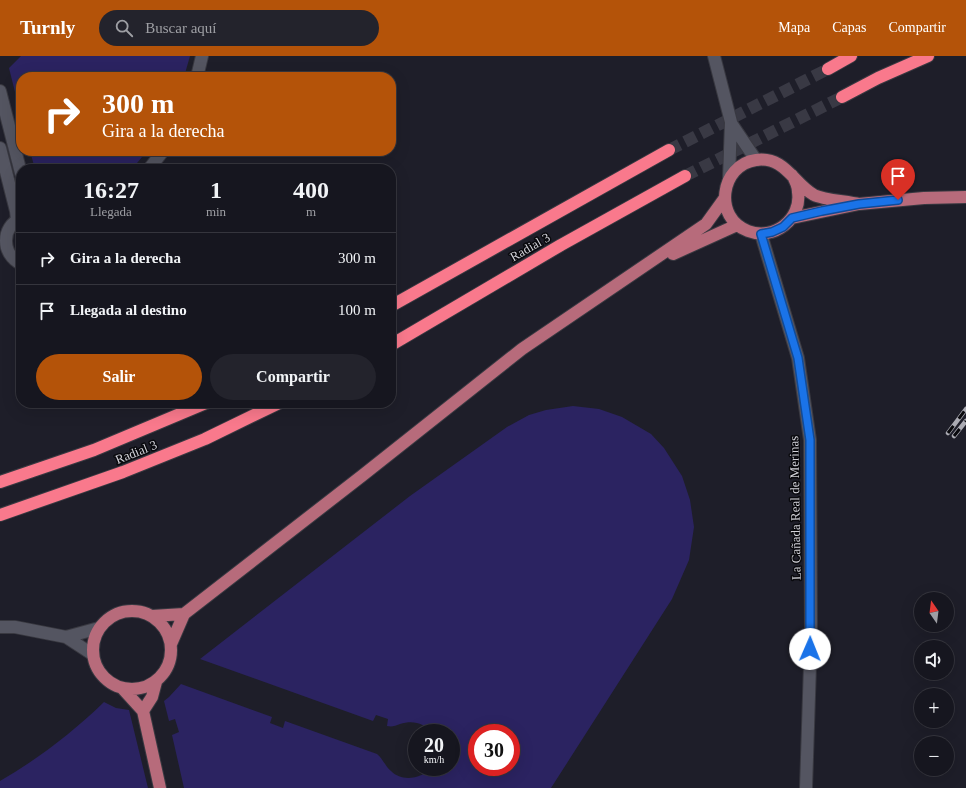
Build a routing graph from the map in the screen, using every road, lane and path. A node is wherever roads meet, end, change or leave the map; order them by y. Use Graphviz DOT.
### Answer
graph roads {
  1 [pos="202,56"];
  2 [pos="714,56"];
  3 [pos="851,56"];
  4 [pos="928,56"];
  5 [pos="936,56"];
  6 [pos="828,69"];
  7 [pos="198,72"];
  8 [pos="878,78"];
  9 [pos="0,90"];
  10 [pos="842,97"];
  11 [pos="731,122"];
  12 [pos="0,148"];
  13 [pos="669,150"];
  14 [pos="16,153"];
  15 [pos="159,156"];
  16 [pos="756,160"];
  17 [pos="153,164"];
  18 [pos="792,175"];
  19 [pos="686,176"];
  20 [pos="729,179"];
  21 [pos="966,197"];
  22 [pos="724,199"];
  23 [pos="859,204"];
  24 [pos="16,211"];
  25 [pos="792,218"];
  26 [pos="16,222"];
  27 [pos="737,225"];
  28 [pos="761,234"];
  29 [pos="3,248"];
  30 [pos="16,260"];
  31 [pos="626,279"];
  32 [pos="396,303"];
  33 [pos="396,342"];
  34 [pos="194,408"];
  35 [pos="269,408"];
  36 [pos="0,482"];
  37 [pos="0,515"];
  38 [pos="184,614"];
  39 [pos="152,616"];
  40 [pos="0,626"];
  41 [pos="99,628"];
  42 [pos="66,637"];
  43 [pos="171,644"];
  44 [pos="92,654"];
  45 [pos="156,682"];
  46 [pos="123,689"];
  47 [pos="143,711"];
  48 [pos="160,788"];
  49 [pos="806,788"];
  1 -- 7 [label="street"];
  2 -- 11 [label="street"];
  3 -- 6 [label="highway"];
  4 -- 8 [label="highway"];
  5 -- 8 [label="highway"];
  8 -- 10 [label="highway"];
  9 -- 14 [label="street"];
  11 -- 16 [label="street"];
  11 -- 20 [label="street"];
  12 -- 24 [label="street"];
  13 -- 32 [label="highway, Radial 3"];
  15 -- 17 [label="street"];
  16 -- 18 [label="main road"];
  16 -- 20 [label="main road"];
  18 -- 23 [label="main road"];
  18 -- 25 [label="main road"];
  19 -- 33 [label="highway, Radial 3"];
  20 -- 22 [label="main road"];
  21 -- 23 [label="main road"];
  22 -- 27 [label="main road"];
  22 -- 31 [label="main road"];
  23 -- 25 [label="main road"];
  25 -- 28 [label="main road"];
  26 -- 29 [label="street"];
  27 -- 28 [label="main road"];
  27 -- 31 [label="main road"];
  28 -- 49 [label="street, La Cañada Real de Merinas"];
  29 -- 30 [label="street"];
  31 -- 38 [label="main road"];
  34 -- 36 [label="highway, Radial 3"];
  35 -- 37 [label="highway, Radial 3"];
  38 -- 39 [label="main road"];
  38 -- 43 [label="main road"];
  39 -- 41 [label="main road"];
  39 -- 43 [label="main road"];
  40 -- 42 [label="street"];
  41 -- 42 [label="street"];
  41 -- 44 [label="main road"];
  42 -- 44 [label="street"];
  43 -- 45 [label="main road"];
  44 -- 46 [label="main road"];
  45 -- 46 [label="main road"];
  45 -- 47 [label="main road"];
  46 -- 47 [label="main road"];
  47 -- 48 [label="main road"];
}
